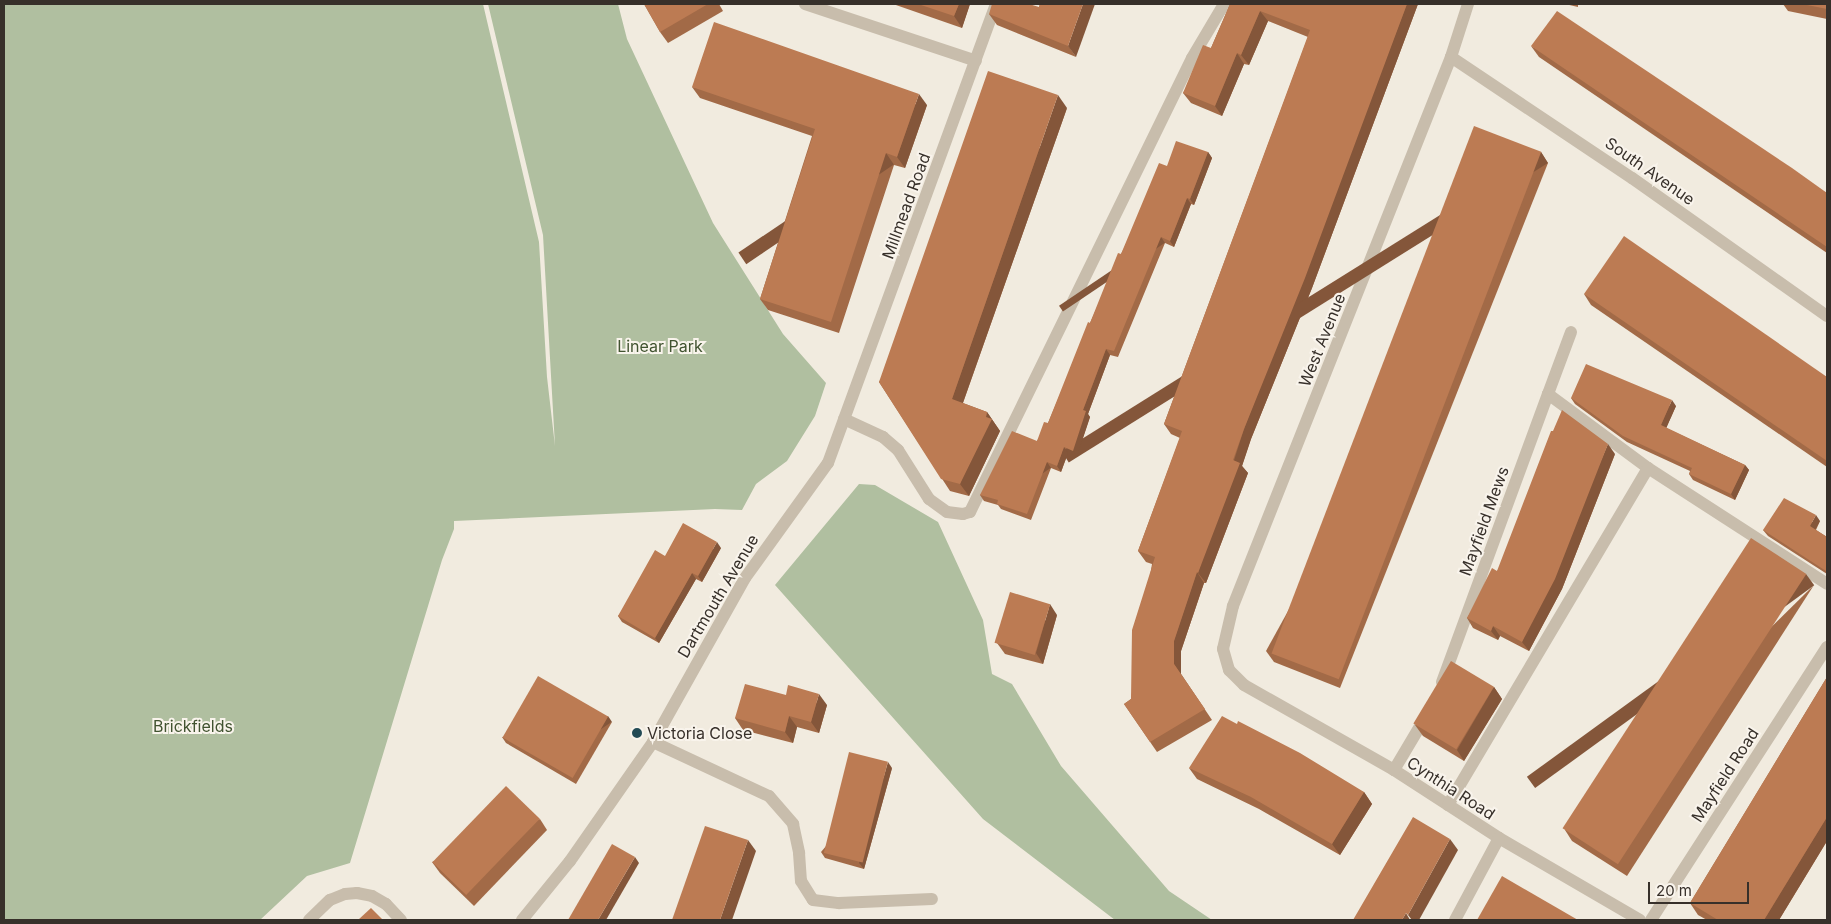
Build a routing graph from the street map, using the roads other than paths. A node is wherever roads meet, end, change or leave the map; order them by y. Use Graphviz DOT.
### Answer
graph roads {
  1 [pos="805,4"];
  2 [pos="996,4"];
  3 [pos="1224,4"];
  4 [pos="1468,4"];
  5 [pos="1452,57"];
  6 [pos="976,61"];
  7 [pos="1827,316"];
  8 [pos="1571,332"];
  9 [pos="1548,394"];
  10 [pos="844,419"];
  11 [pos="1648,468"];
  12 [pos="1827,584"];
  13 [pos="1827,647"];
  14 [pos="1244,685"];
  15 [pos="653,742"];
  16 [pos="1394,770"];
  17 [pos="1448,805"];
  18 [pos="1499,838"];
  19 [pos="932,899"];
  20 [pos="309,920"];
  21 [pos="402,920"];
  22 [pos="522,920"];
  23 [pos="1455,920"];
  24 [pos="1640,920"];
  25 [pos="1651,920"];
  1 -- 6 [label="street"];
  2 -- 6 [label="street, Millmead Road"];
  3 -- 10 [label="street"];
  4 -- 5 [label="street, West Avenue"];
  5 -- 7 [label="street, South Avenue"];
  5 -- 14 [label="street, West Avenue"];
  6 -- 10 [label="street, Millmead Road"];
  8 -- 9 [label="street, Mayfield Mews"];
  9 -- 11 [label="street"];
  9 -- 16 [label="street, Mayfield Mews"];
  10 -- 15 [label="street, Dartmouth Avenue"];
  11 -- 12 [label="street"];
  11 -- 17 [label="street"];
  13 -- 25 [label="street, Mayfield Road"];
  14 -- 16 [label="street, Cynthia Road"];
  15 -- 19 [label="street"];
  15 -- 22 [label="street, Dartmouth Avenue"];
  16 -- 17 [label="street, Cynthia Road"];
  17 -- 18 [label="street, Cynthia Road"];
  18 -- 23 [label="street"];
  18 -- 24 [label="street, Cynthia Road"];
  20 -- 21 [label="street"];
}
